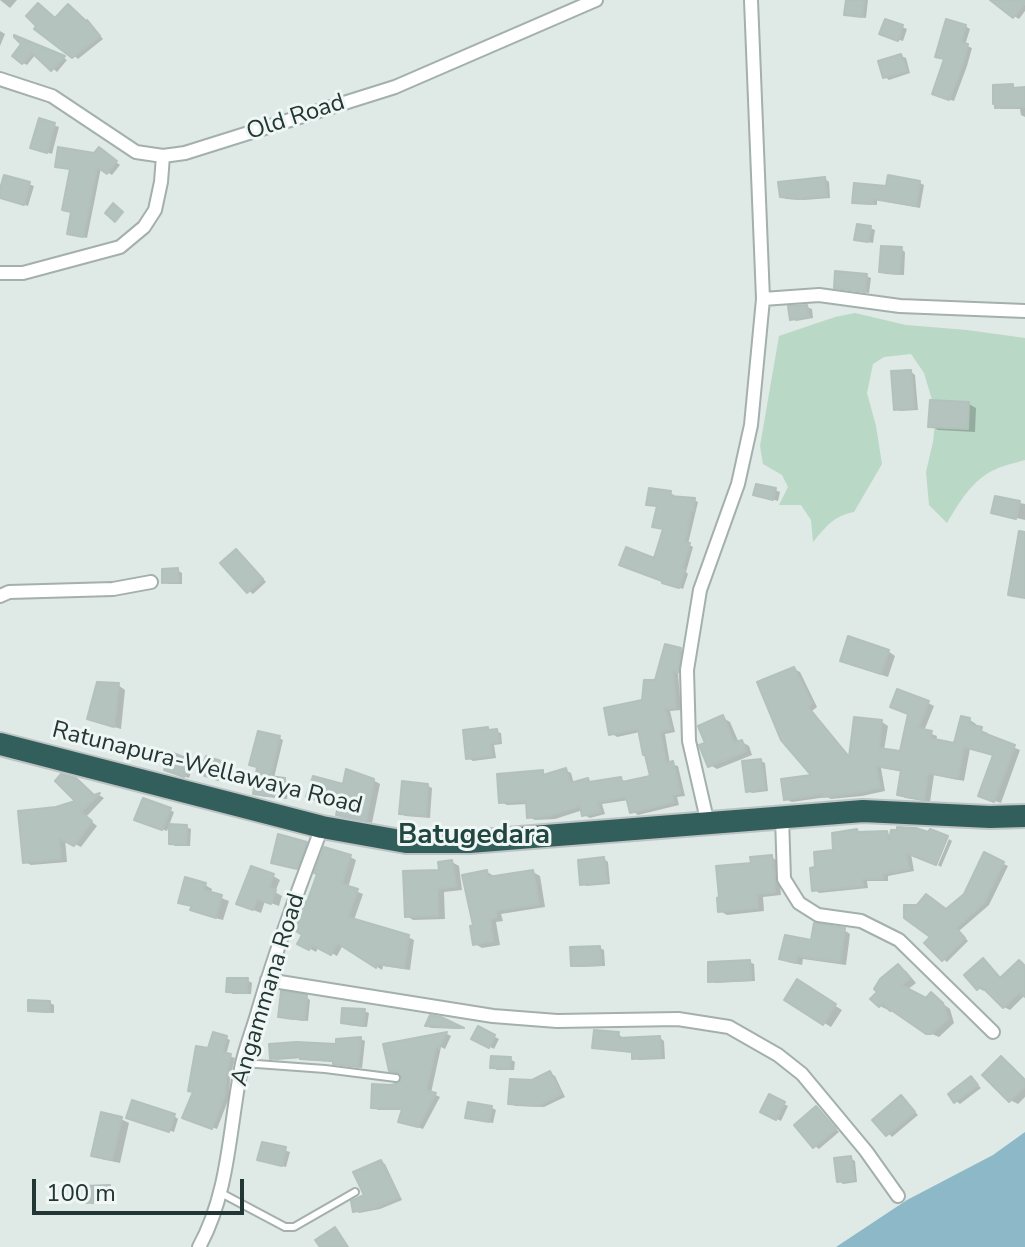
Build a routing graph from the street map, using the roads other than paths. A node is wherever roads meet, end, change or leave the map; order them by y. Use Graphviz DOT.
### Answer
graph roads {
  1 [pos="596,0"];
  2 [pos="751,0"];
  3 [pos="0,79"];
  4 [pos="163,156"];
  5 [pos="0,273"];
  6 [pos="763,299"];
  7 [pos="1025,311"];
  8 [pos="151,582"];
  9 [pos="0,596"];
  10 [pos="0,744"];
  11 [pos="1025,816"];
  12 [pos="782,817"];
  13 [pos="708,824"];
  14 [pos="322,827"];
  15 [pos="267,980"];
  16 [pos="993,1032"];
  17 [pos="243,1063"];
  18 [pos="396,1078"];
  19 [pos="355,1192"];
  20 [pos="221,1193"];
  21 [pos="898,1196"];
  22 [pos="199,1247"];
  1 -- 4 [label="street, Old Road"];
  2 -- 6 [label="street"];
  3 -- 4 [label="street, Old Road"];
  4 -- 5 [label="street"];
  6 -- 7 [label="street"];
  6 -- 13 [label="street"];
  8 -- 9 [label="street"];
  10 -- 14 [label="highway, Ratunapura-Wellawaya Road"];
  11 -- 12 [label="highway, Ratunapura-Wellawaya Road"];
  12 -- 13 [label="highway, Ratunapura-Wellawaya Road"];
  12 -- 16 [label="street"];
  13 -- 14 [label="highway, Ratunapura-Wellawaya Road"];
  14 -- 15 [label="street, Angammana Road"];
  15 -- 17 [label="street, Angammana Road"];
  15 -- 21 [label="street"];
  17 -- 18 [label="lane"];
  17 -- 20 [label="street, Angammana Road"];
  19 -- 20 [label="lane"];
  20 -- 22 [label="street, Angammana Road"];
}
